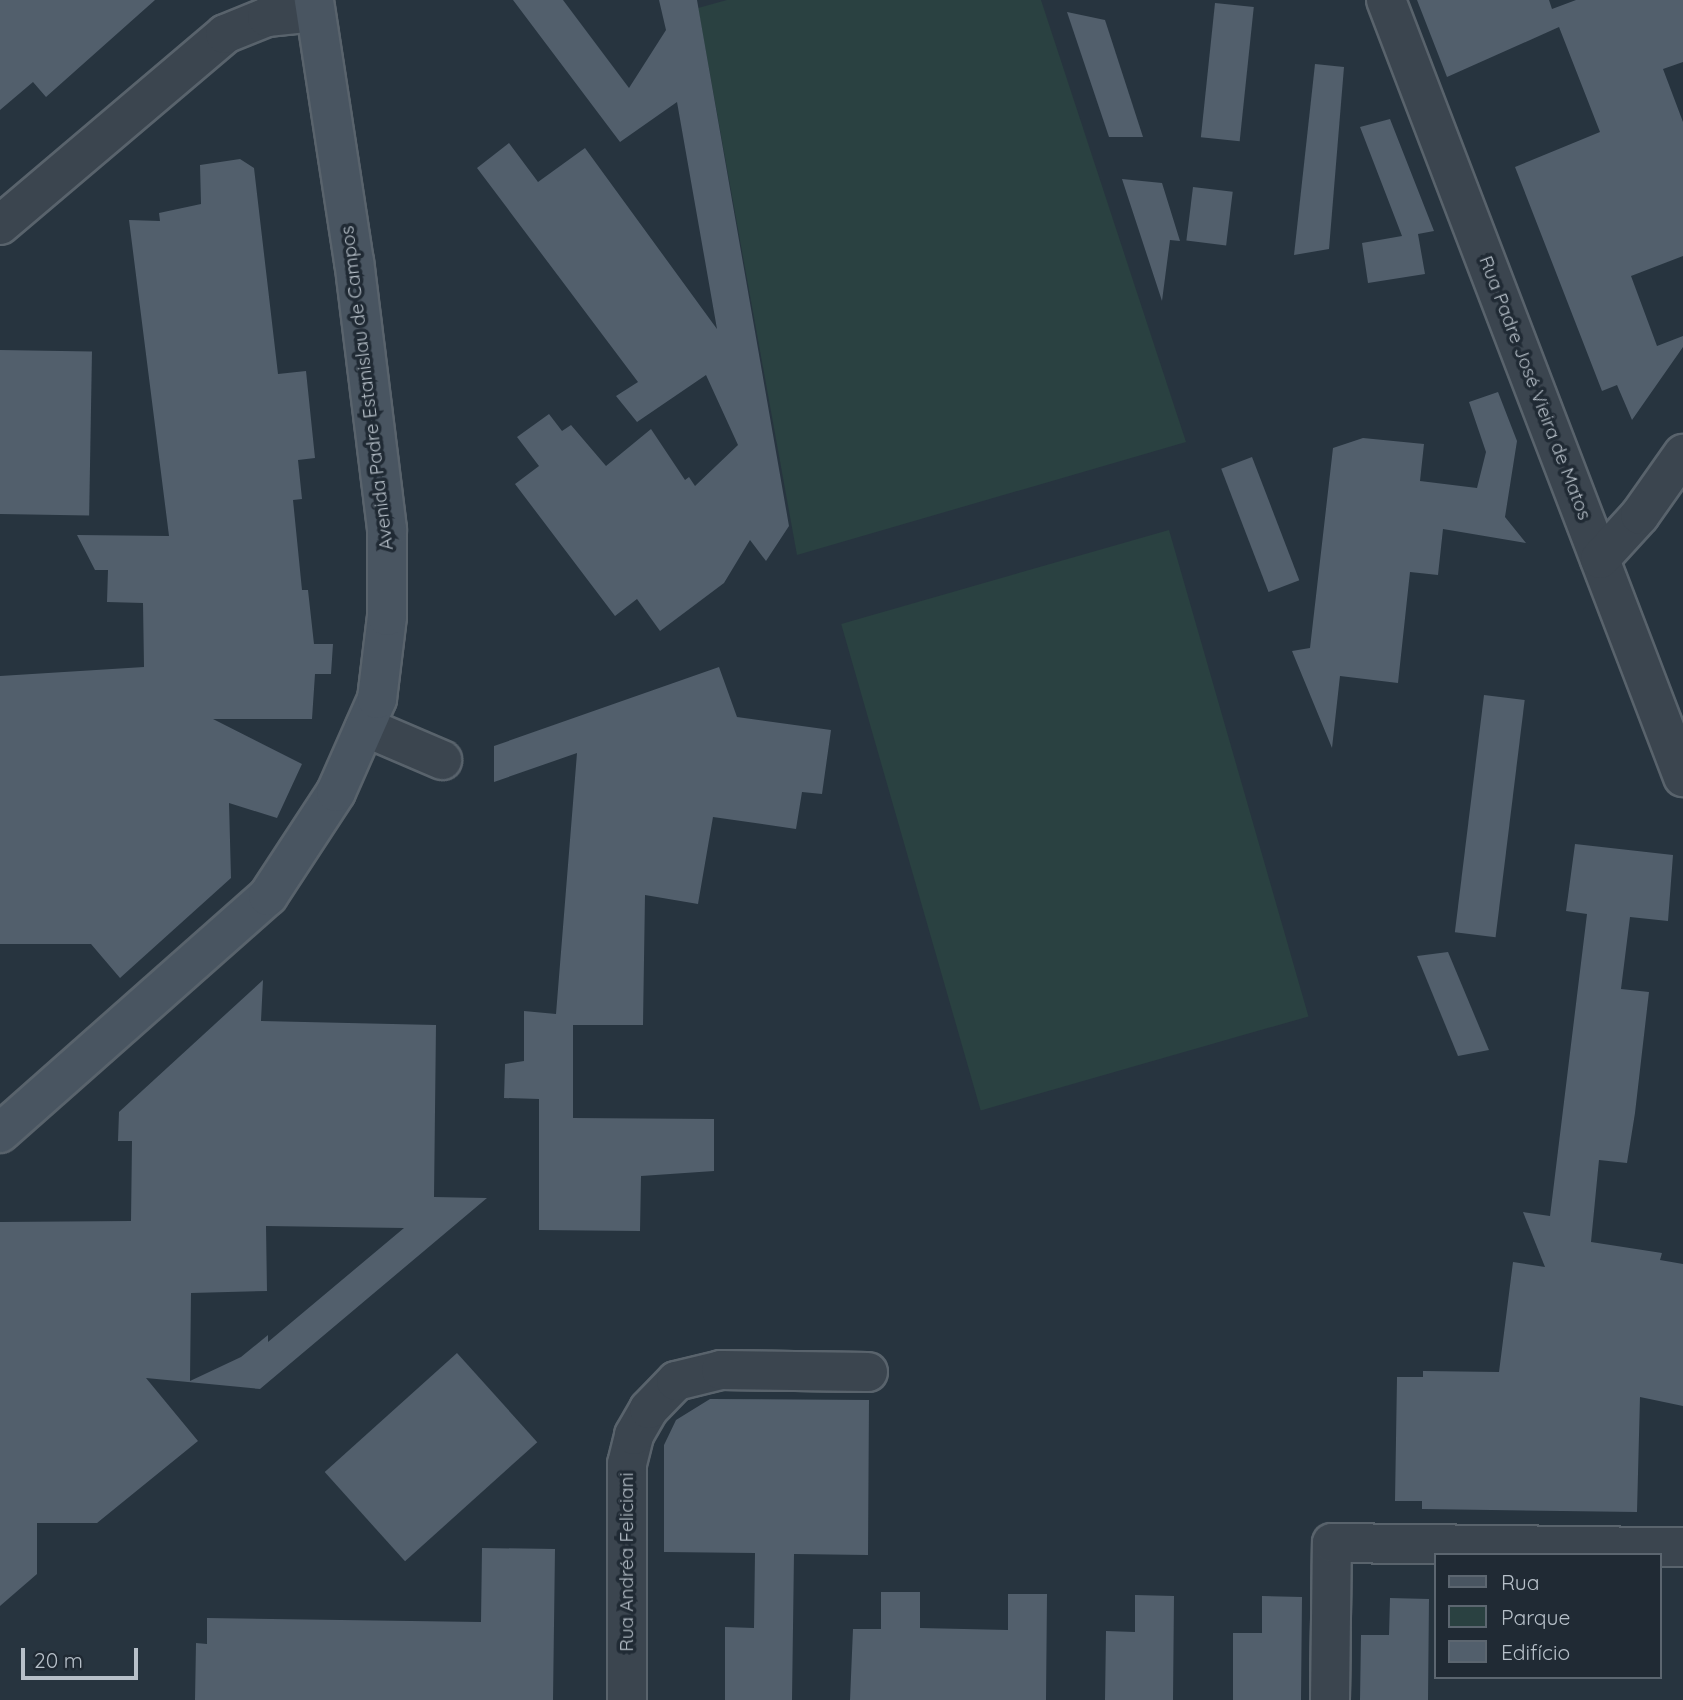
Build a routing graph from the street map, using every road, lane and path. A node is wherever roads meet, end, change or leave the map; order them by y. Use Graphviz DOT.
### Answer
graph roads {
  1 [pos="1386,0"];
  2 [pos="315,6"];
  3 [pos="0,225"];
  4 [pos="1683,454"];
  5 [pos="1601,559"];
  6 [pos="365,727"];
  7 [pos="442,760"];
  8 [pos="1683,777"];
  9 [pos="0,1133"];
  10 [pos="868,1372"];
  11 [pos="1683,1547"];
  12 [pos="628,1700"];
  13 [pos="1330,1700"];
  1 -- 5 [label="street, Rua Padre José Vieira de Matos"];
  2 -- 3 [label="street"];
  2 -- 6 [label="street, Avenida Padre Estanislau de Campos"];
  4 -- 5 [label="street"];
  5 -- 8 [label="street, Rua Padre José Vieira de Matos"];
  6 -- 7 [label="street"];
  6 -- 9 [label="street, Avenida Padre Estanislau de Campos"];
  10 -- 12 [label="street, Rua Andréa Feliciani"];
  11 -- 13 [label="street"];
}
